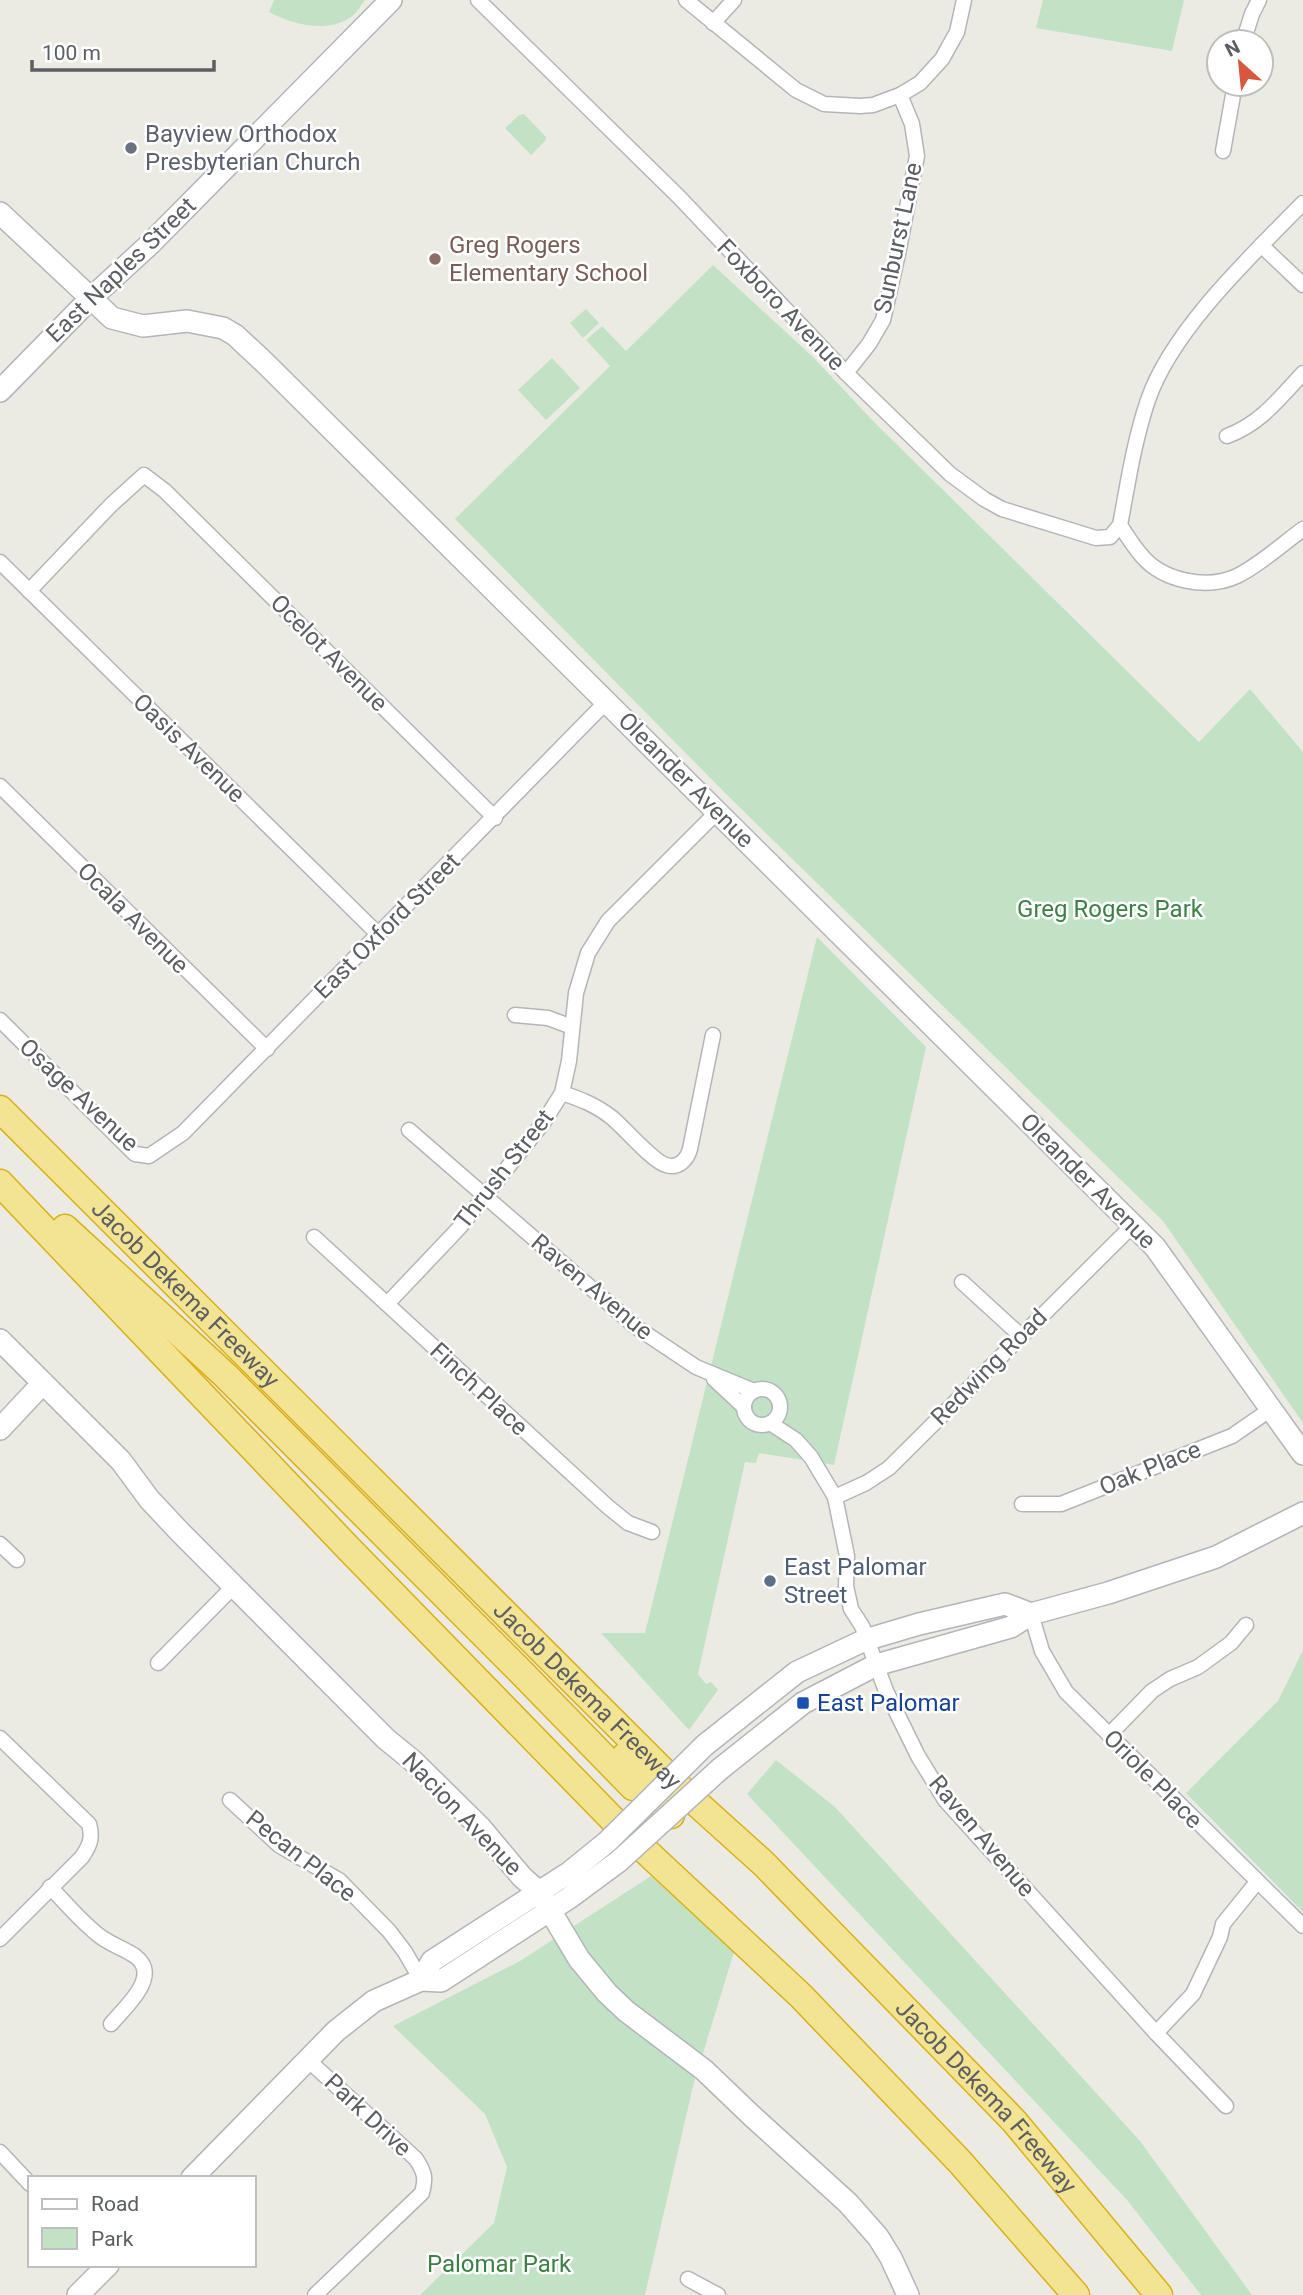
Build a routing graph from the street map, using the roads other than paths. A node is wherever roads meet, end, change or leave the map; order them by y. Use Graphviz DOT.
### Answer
graph roads {
  1 [pos="391,0"];
  2 [pos="478,0"];
  3 [pos="685,0"];
  4 [pos="734,0"];
  5 [pos="964,0"];
  6 [pos="1259,0"];
  7 [pos="713,23"];
  8 [pos="1247,28"];
  9 [pos="900,95"];
  10 [pos="1232,98"];
  11 [pos="1223,151"];
  12 [pos="1303,203"];
  13 [pos="0,213"];
  14 [pos="1261,245"];
  15 [pos="1303,285"];
  16 [pos="89,300"];
  17 [pos="846,373"];
  18 [pos="1303,373"];
  19 [pos="0,391"];
  20 [pos="1227,436"];
  21 [pos="1120,525"];
  22 [pos="1303,529"];
  23 [pos="0,562"];
  24 [pos="29,591"];
  25 [pos="607,701"];
  26 [pos="0,786"];
  27 [pos="717,812"];
  28 [pos="495,818"];
  29 [pos="379,934"];
  30 [pos="515,1015"];
  31 [pos="0,1020"];
  32 [pos="572,1027"];
  33 [pos="713,1035"];
  34 [pos="267,1049"];
  35 [pos="562,1093"];
  36 [pos="0,1109"];
  37 [pos="0,1121"];
  38 [pos="409,1130"];
  39 [pos="163,1148"];
  40 [pos="0,1168"];
  41 [pos="0,1183"];
  42 [pos="485,1196"];
  43 [pos="1133,1224"];
  44 [pos="314,1237"];
  45 [pos="962,1282"];
  46 [pos="387,1304"];
  47 [pos="1020,1335"];
  48 [pos="0,1340"];
  49 [pos="705,1371"];
  50 [pos="43,1383"];
  51 [pos="754,1391"];
  52 [pos="744,1406"];
  53 [pos="780,1408"];
  54 [pos="1271,1409"];
  55 [pos="770,1423"];
  56 [pos="0,1429"];
  57 [pos="796,1440"];
  58 [pos="1303,1454"];
  59 [pos="835,1497"];
  60 [pos="1022,1504"];
  61 [pos="1303,1513"];
  62 [pos="652,1532"];
  63 [pos="0,1544"];
  64 [pos="18,1560"];
  65 [pos="233,1586"];
  66 [pos="1031,1614"];
  67 [pos="1246,1625"];
  68 [pos="865,1640"];
  69 [pos="158,1663"];
  70 [pos="876,1665"];
  71 [pos="527,1666"];
  72 [pos="1109,1735"];
  73 [pos="0,1738"];
  74 [pos="230,1800"];
  75 [pos="658,1801"];
  76 [pos="1256,1882"];
  77 [pos="50,1887"];
  78 [pos="544,1901"];
  79 [pos="1303,1926"];
  80 [pos="2,1934"];
  81 [pos="422,1980"];
  82 [pos="111,2024"];
  83 [pos="1156,2033"];
  84 [pos="308,2060"];
  85 [pos="1226,2106"];
  86 [pos="0,2152"];
  87 [pos="193,2176"];
  88 [pos="28,2182"];
  89 [pos="105,2267"];
  90 [pos="688,2279"];
  91 [pos="78,2295"];
  92 [pos="315,2295"];
  93 [pos="718,2295"];
  94 [pos="908,2295"];
  95 [pos="1076,2295"];
  96 [pos="1159,2295"];
  1 -- 16 [label="street, East Naples Street"];
  2 -- 17 [label="street, Foxboro Avenue"];
  3 -- 7 [label="street"];
  4 -- 7 [label="street"];
  5 -- 9 [label="street"];
  6 -- 8 [label="street"];
  7 -- 9 [label="street"];
  9 -- 17 [label="street, Sunburst Lane"];
  10 -- 11 [label="street"];
  12 -- 14 [label="street"];
  13 -- 16 [label="street, Oleander Avenue"];
  14 -- 15 [label="street"];
  14 -- 21 [label="street"];
  16 -- 19 [label="street, East Naples Street"];
  16 -- 25 [label="street, Oleander Avenue"];
  17 -- 21 [label="street, Foxboro Avenue"];
  18 -- 20 [label="street"];
  21 -- 22 [label="street"];
  23 -- 24 [label="street, Oasis Avenue"];
  24 -- 28 [label="street, Ocelot Avenue"];
  24 -- 29 [label="street, Oasis Avenue"];
  25 -- 27 [label="street, Oleander Avenue"];
  25 -- 28 [label="street, East Oxford Street"];
  26 -- 34 [label="street, Ocala Avenue"];
  27 -- 32 [label="street, Thrush Street"];
  27 -- 43 [label="street, Oleander Avenue"];
  28 -- 29 [label="street, East Oxford Street"];
  29 -- 34 [label="street, East Oxford Street"];
  30 -- 32 [label="street"];
  31 -- 39 [label="street, Osage Avenue"];
  32 -- 35 [label="street, Thrush Street"];
  33 -- 35 [label="street"];
  34 -- 39 [label="street, East Oxford Street"];
  35 -- 42 [label="street, Thrush Street"];
  36 -- 96 [label="highway, Jacob Dekema Freeway"];
  37 -- 71 [label="highway"];
  38 -- 42 [label="street, Raven Avenue"];
  40 -- 71 [label="highway"];
  41 -- 95 [label="highway"];
  42 -- 46 [label="street, Thrush Street"];
  42 -- 49 [label="street, Raven Avenue"];
  43 -- 47 [label="street, Redwing Road"];
  43 -- 54 [label="street, Oleander Avenue"];
  44 -- 46 [label="street, Finch Place"];
  45 -- 47 [label="street"];
  46 -- 62 [label="street, Finch Place"];
  47 -- 59 [label="street, Redwing Road"];
  48 -- 50 [label="street, Nacion Avenue"];
  49 -- 51 [label="street, Raven Avenue"];
  49 -- 52 [label="street, Raven Avenue"];
  50 -- 56 [label="street"];
  50 -- 65 [label="street, Nacion Avenue"];
  51 -- 52 [label="street"];
  51 -- 53 [label="street"];
  52 -- 55 [label="street"];
  53 -- 55 [label="street"];
  53 -- 57 [label="street, Raven Avenue"];
  54 -- 58 [label="street, Oleander Avenue"];
  54 -- 60 [label="street, Oak Place"];
  55 -- 57 [label="street, Raven Avenue"];
  57 -- 59 [label="street, Raven Avenue"];
  59 -- 68 [label="street, Raven Avenue"];
  61 -- 66 [label="street"];
  63 -- 64 [label="street"];
  65 -- 69 [label="street"];
  65 -- 78 [label="street, Nacion Avenue"];
  66 -- 68 [label="street"];
  66 -- 70 [label="street"];
  66 -- 72 [label="street, Oriole Place"];
  67 -- 72 [label="street"];
  68 -- 70 [label="street, Raven Avenue"];
  68 -- 75 [label="street, bridge"];
  70 -- 75 [label="street, bridge"];
  70 -- 83 [label="street, Raven Avenue"];
  71 -- 75 [label="highway"];
  72 -- 76 [label="street, Oriole Place"];
  73 -- 77 [label="street"];
  74 -- 81 [label="street, Pecan Place"];
  75 -- 78 [label="street, bridge"];
  75 -- 78 [label="street, bridge"];
  76 -- 79 [label="street, Oriole Place"];
  76 -- 83 [label="street"];
  77 -- 80 [label="street"];
  77 -- 82 [label="street"];
  78 -- 81 [label="street"];
  78 -- 94 [label="street, Nacion Avenue"];
  81 -- 84 [label="street"];
  83 -- 85 [label="street, Raven Avenue"];
  84 -- 87 [label="street"];
  84 -- 92 [label="street, Park Drive"];
  86 -- 88 [label="street"];
  89 -- 91 [label="street"];
  90 -- 93 [label="street"];
}
